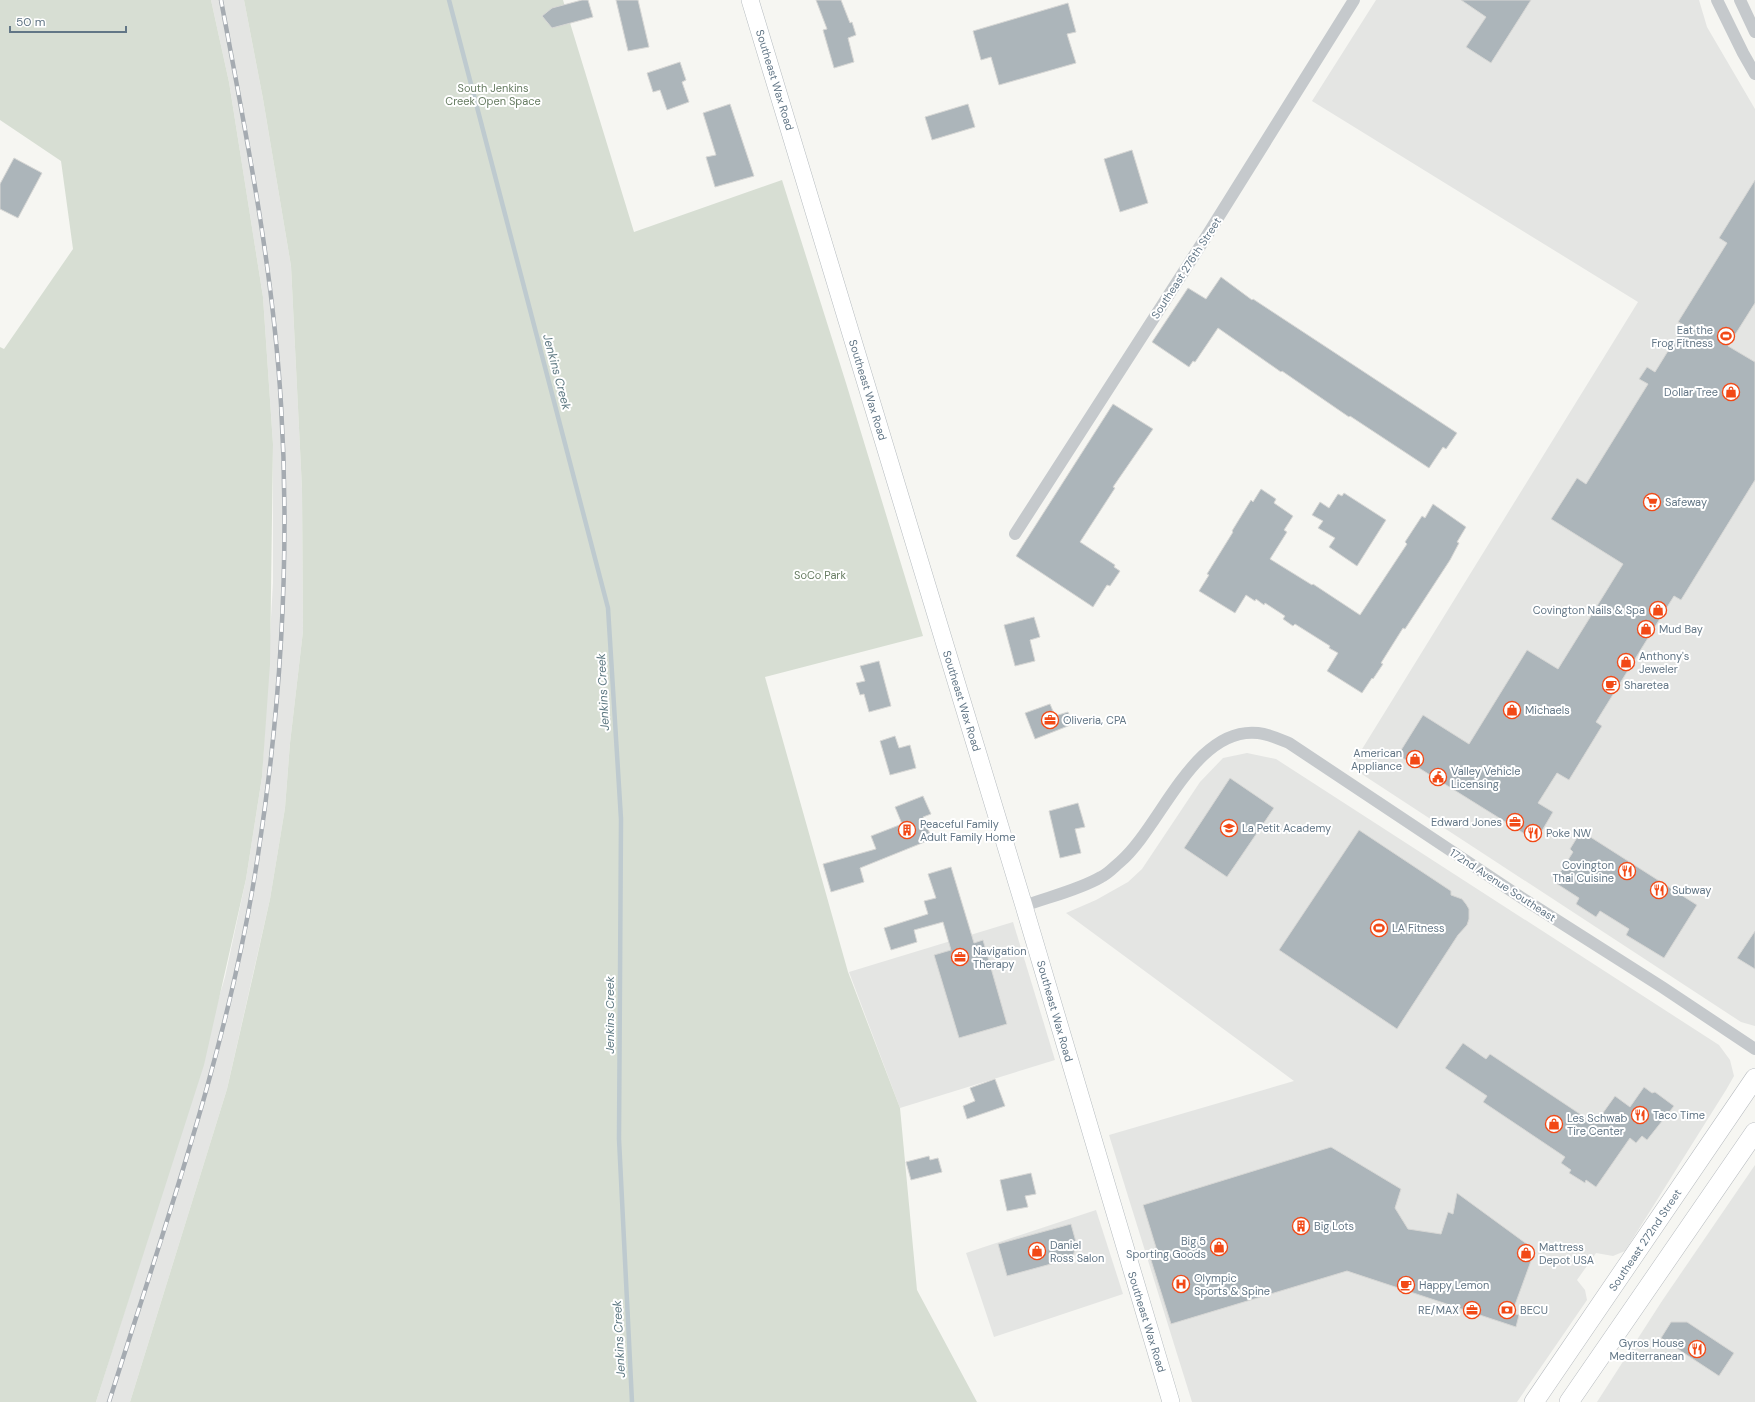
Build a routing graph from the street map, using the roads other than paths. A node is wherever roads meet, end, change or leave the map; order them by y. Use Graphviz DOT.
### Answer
graph roads {
  1 [pos="750,0"];
  2 [pos="1354,0"];
  3 [pos="1717,0"];
  4 [pos="1740,0"];
  5 [pos="1755,32"];
  6 [pos="1755,74"];
  7 [pos="1015,534"];
  8 [pos="1024,906"];
  9 [pos="1755,1049"];
  10 [pos="1755,1078"];
  11 [pos="1755,1132"];
  12 [pos="1171,1402"];
  13 [pos="1534,1402"];
  14 [pos="1569,1402"];
  1 -- 8 [label="street, Southeast Wax Road"];
  2 -- 7 [label="street, Southeast 276th Street"];
  3 -- 6 [label="street"];
  4 -- 5 [label="street"];
  8 -- 9 [label="street, 172nd Avenue Southeast"];
  8 -- 12 [label="street, Southeast Wax Road"];
  10 -- 13 [label="main road, Southeast 272nd Street"];
  11 -- 14 [label="main road"];
}
